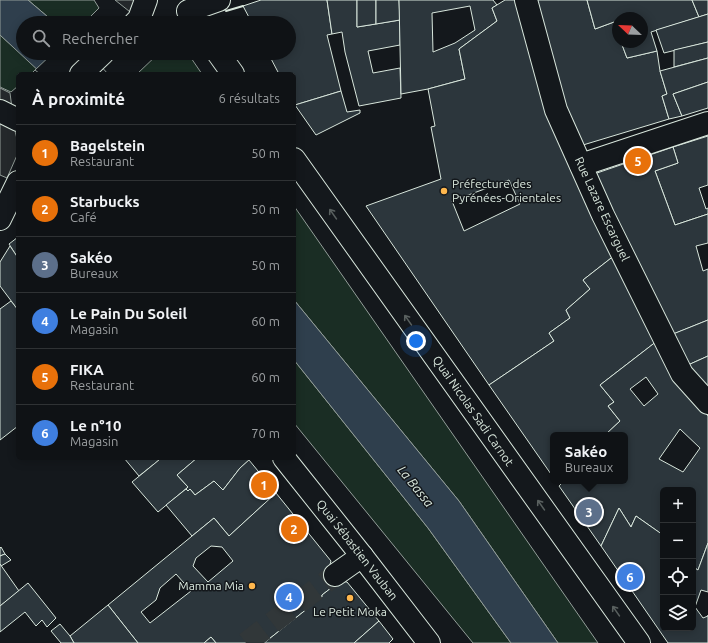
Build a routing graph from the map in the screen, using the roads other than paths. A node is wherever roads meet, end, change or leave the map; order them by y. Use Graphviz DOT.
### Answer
graph roads {
  1 [pos="219,0"];
  2 [pos="526,0"];
  3 [pos="187,11"];
  4 [pos="96,60"];
  5 [pos="223,60"];
  6 [pos="83,72"];
  7 [pos="232,72"];
  8 [pos="0,111"];
  9 [pos="16,119"];
  10 [pos="708,123"];
  11 [pos="296,162"];
  12 [pos="581,165"];
  13 [pos="16,186"];
  14 [pos="0,219"];
  15 [pos="708,404"];
  16 [pos="286,460"];
  17 [pos="362,556"];
  18 [pos="335,575"];
  19 [pos="429,643"];
  20 [pos="639,643"];
  1 -- 3 [label="street"];
  2 -- 12 [label="street, Rue Lazare Escarguel"];
  4 -- 6 [label="street"];
  5 -- 7 [label="street"];
  8 -- 9 [label="street"];
  10 -- 12 [label="street"];
  20 -- 11 [label="street, Quai Nicolas Sadi Carnot, one-way"];
  12 -- 15 [label="street, Rue Lazare Escarguel"];
  13 -- 14 [label="street"];
  16 -- 17 [label="street, Quai Sébastien Vauban"];
  17 -- 18 [label="street"];
  17 -- 19 [label="street, Quai Sébastien Vauban"];
}
